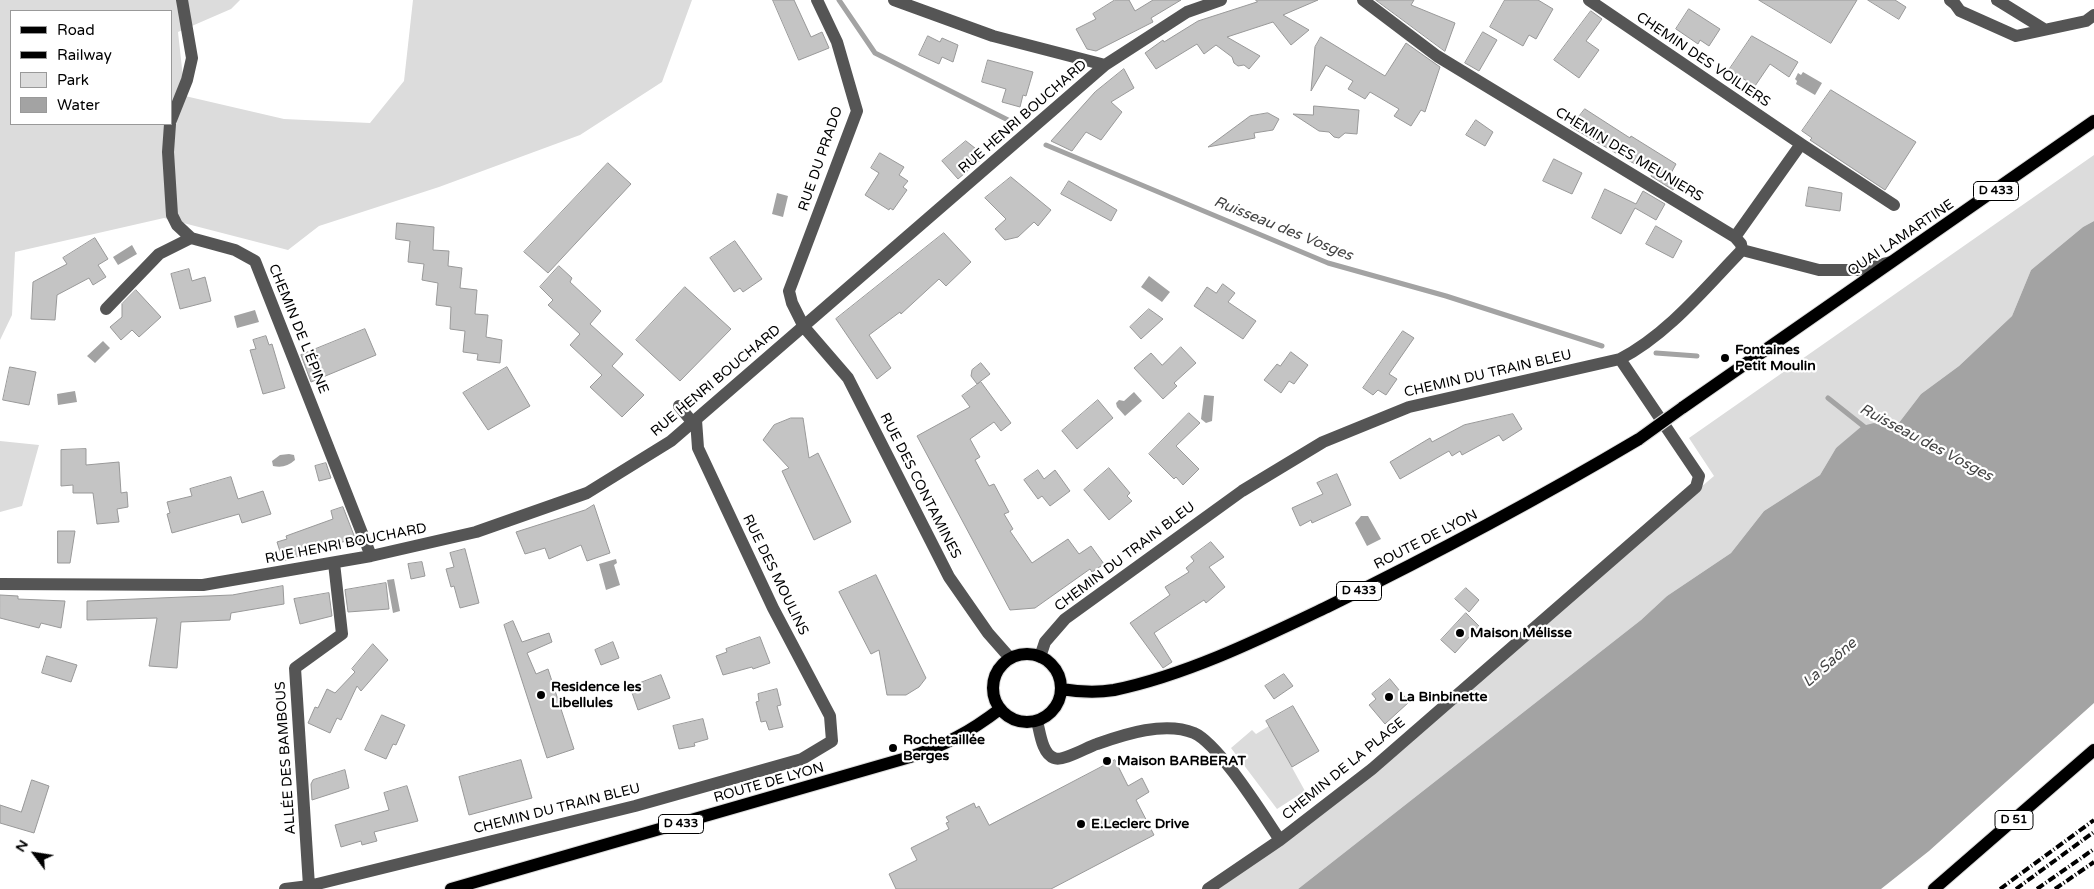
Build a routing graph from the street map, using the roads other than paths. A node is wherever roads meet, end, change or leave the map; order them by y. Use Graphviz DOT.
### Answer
graph roads {
  1 [pos="182,0"];
  2 [pos="817,0"];
  3 [pos="894,0"];
  4 [pos="1221,0"];
  5 [pos="1363,0"];
  6 [pos="1589,0"];
  7 [pos="1950,0"];
  8 [pos="2000,0"];
  9 [pos="2094,15"];
  10 [pos="2044,29"];
  11 [pos="1105,65"];
  12 [pos="172,120"];
  13 [pos="2094,121"];
  14 [pos="171,125"];
  15 [pos="1801,144"];
  16 [pos="1894,205"];
  17 [pos="1735,237"];
  18 [pos="191,238"];
  19 [pos="1742,250"];
  20 [pos="1897,260"];
  21 [pos="106,309"];
  22 [pos="804,327"];
  23 [pos="1774,345"];
  24 [pos="1620,359"];
  25 [pos="679,406"];
  26 [pos="694,422"];
  27 [pos="371,556"];
  28 [pos="334,563"];
  29 [pos="0,584"];
  30 [pos="1040,657"];
  31 [pos="1010,658"];
  32 [pos="1061,689"];
  33 [pos="1000,709"];
  34 [pos="1037,721"];
  35 [pos="832,741"];
  36 [pos="2094,750"];
  37 [pos="1280,840"];
  38 [pos="309,886"];
  39 [pos="285,889"];
  40 [pos="451,889"];
  41 [pos="1208,889"];
  42 [pos="1934,889"];
  1 -- 12 [label="street"];
  2 -- 22 [label="street, RUE DU PRADO"];
  3 -- 11 [label="street"];
  4 -- 11 [label="street, RUE HENRI BOUCHARD"];
  5 -- 17 [label="street, CHEMIN DES MEUNIERS"];
  6 -- 15 [label="street, CHEMIN DES VOILIERS"];
  7 -- 10 [label="street"];
  8 -- 10 [label="street"];
  9 -- 10 [label="street"];
  11 -- 22 [label="street, RUE HENRI BOUCHARD"];
  13 -- 20 [label="main road, QUAI LAMARTINE / D 433"];
  14 -- 18 [label="street"];
  15 -- 16 [label="street, CHEMIN DES VOILIERS"];
  15 -- 17 [label="street"];
  17 -- 19 [label="street"];
  18 -- 21 [label="street"];
  18 -- 27 [label="street, CHEMIN DE L'ÉPINE"];
  19 -- 20 [label="street"];
  19 -- 24 [label="street, CHEMIN DU TRAIN BLEU"];
  20 -- 23 [label="main road, QUAI LAMARTINE / D 433"];
  22 -- 26 [label="street, RUE HENRI BOUCHARD"];
  22 -- 31 [label="street, RUE DES CONTAMINES"];
  23 -- 32 [label="main road, ROUTE DE LYON / D 433, bridge"];
  24 -- 30 [label="street, CHEMIN DU TRAIN BLEU"];
  24 -- 37 [label="street, CHEMIN DE LA PLAGE"];
  25 -- 26 [label="street"];
  26 -- 27 [label="street, RUE HENRI BOUCHARD"];
  26 -- 35 [label="street, RUE DES MOULINS"];
  27 -- 28 [label="street, RUE HENRI BOUCHARD"];
  28 -- 29 [label="street, RUE HENRI BOUCHARD"];
  28 -- 38 [label="street, ALLÉE DES BAMBOUS"];
  30 -- 31 [label="main road"];
  30 -- 32 [label="main road"];
  31 -- 33 [label="main road"];
  32 -- 34 [label="main road"];
  33 -- 34 [label="main road"];
  33 -- 40 [label="main road, ROUTE DE LYON / D 433"];
  34 -- 37 [label="street"];
  35 -- 38 [label="street, CHEMIN DU TRAIN BLEU"];
  36 -- 42 [label="main road, D 51"];
  37 -- 41 [label="street, CHEMIN DE LA PLAGE"];
  38 -- 39 [label="street, CHEMIN DU TRAIN BLEU"];
}
